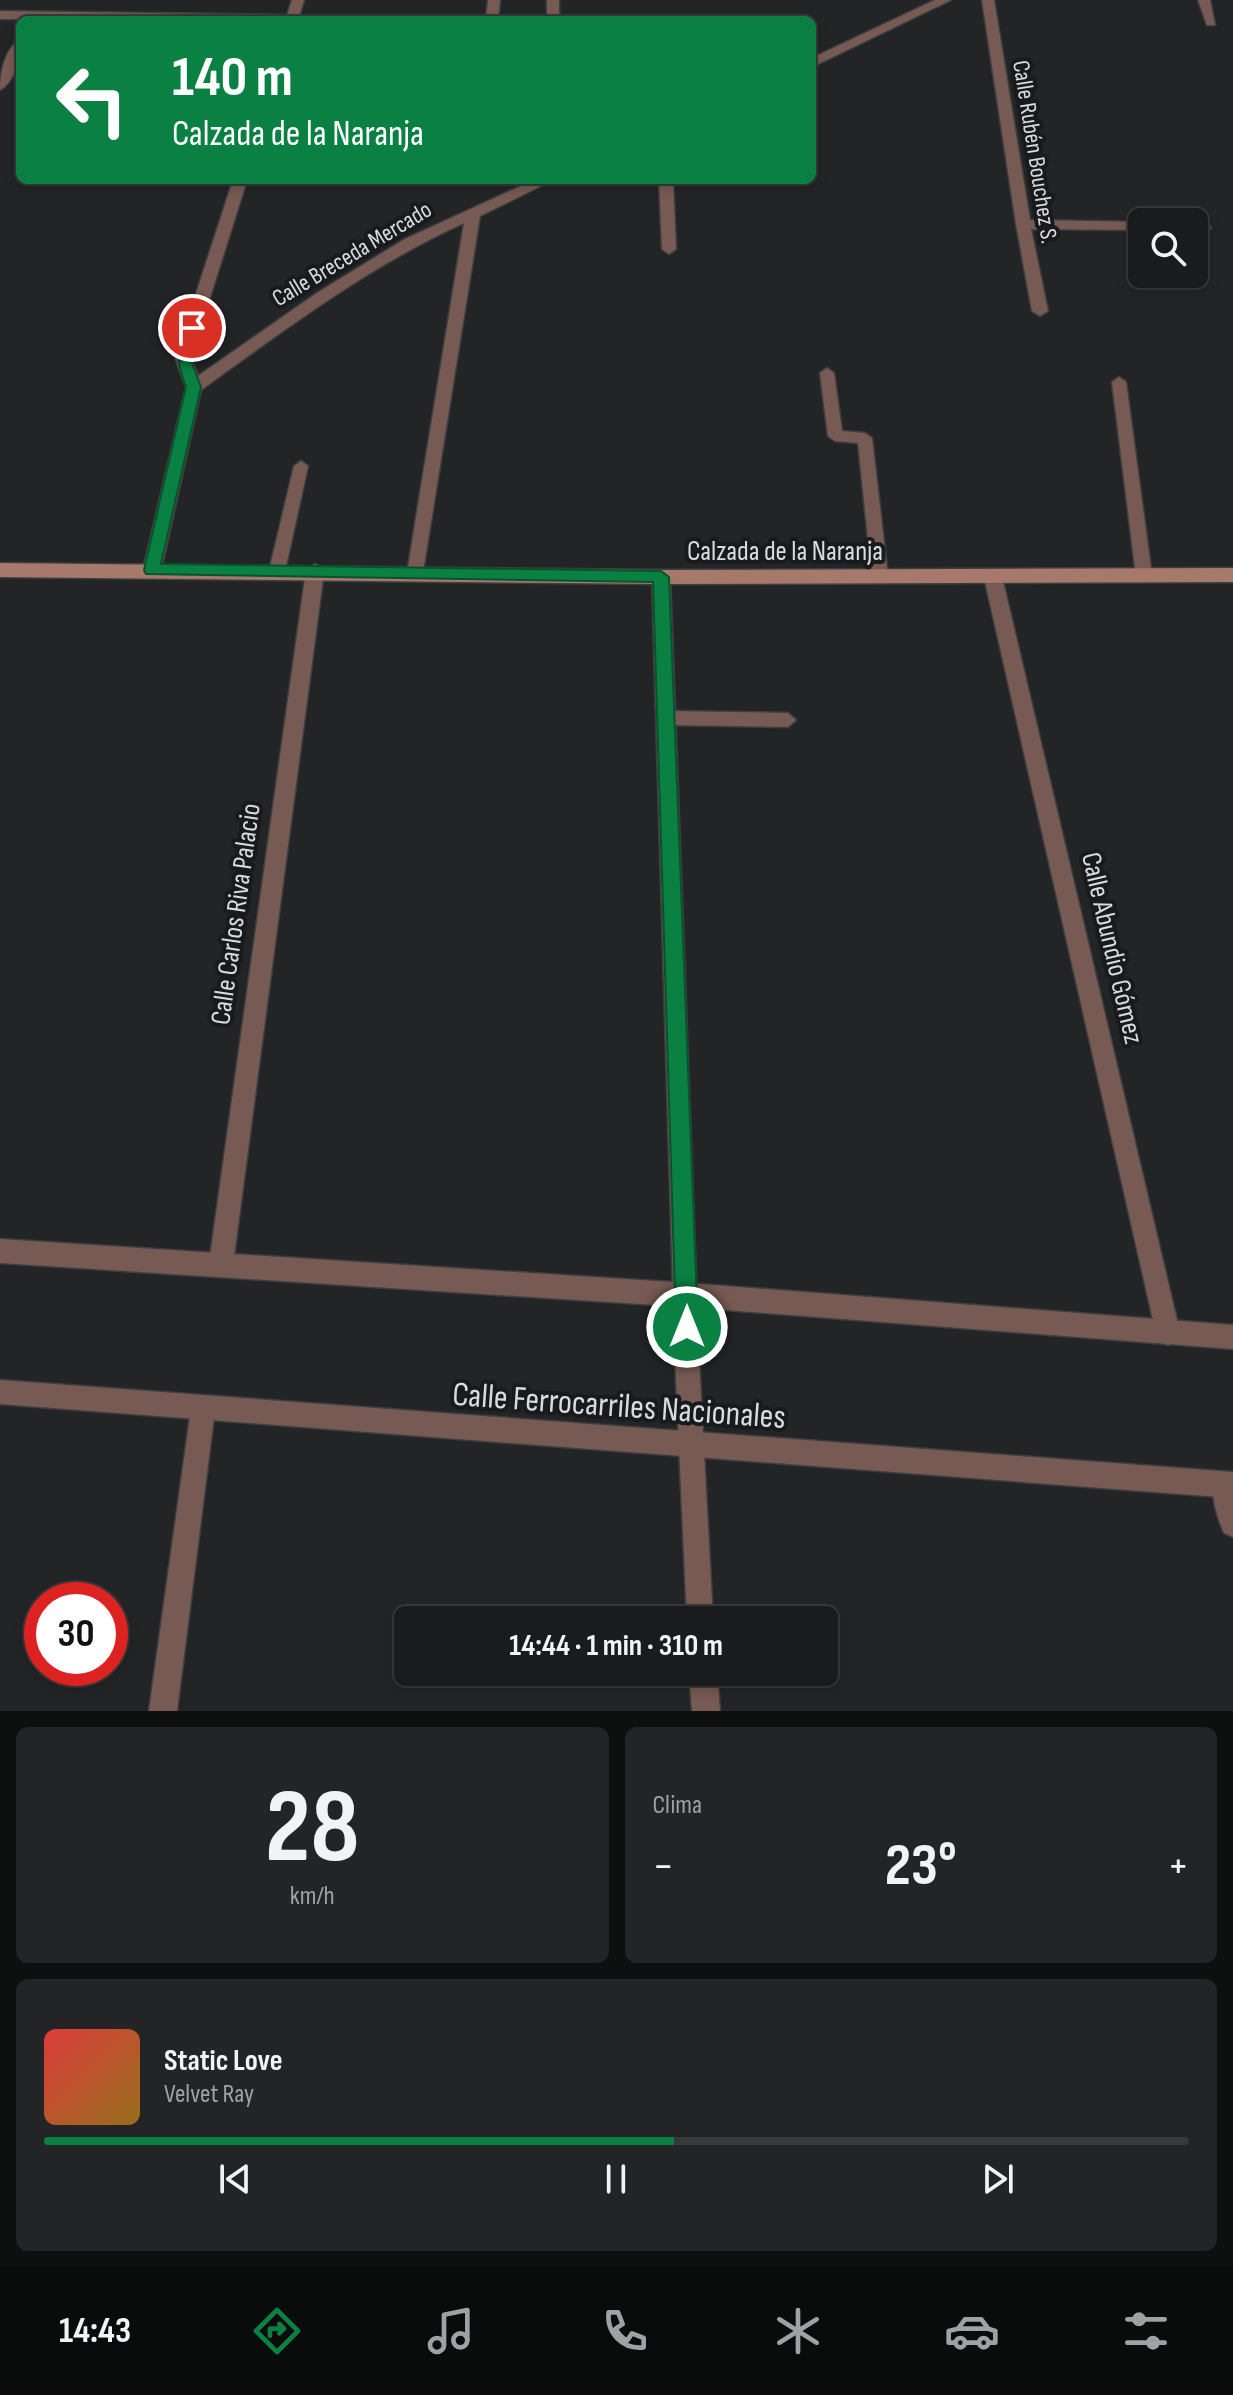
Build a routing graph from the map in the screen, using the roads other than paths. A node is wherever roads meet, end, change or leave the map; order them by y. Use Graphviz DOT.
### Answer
graph roads {
  1 [pos="945,0"];
  2 [pos="988,0"];
  3 [pos="1204,0"];
  4 [pos="1211,22"];
  5 [pos="16,52"];
  6 [pos="816,61"];
  7 [pos="0,86"];
  8 [pos="239,184"];
  9 [pos="537,184"];
  10 [pos="666,184"];
  11 [pos="473,212"];
  12 [pos="1023,224"];
  13 [pos="1128,226"];
  14 [pos="669,249"];
  15 [pos="1040,311"];
  16 [pos="827,373"];
  17 [pos="1119,382"];
  18 [pos="194,387"];
  19 [pos="301,466"];
  20 [pos="0,570"];
  21 [pos="152,570"];
  22 [pos="277,571"];
  23 [pos="315,571"];
  24 [pos="416,573"];
  25 [pos="1233,575"];
  26 [pos="1144,576"];
  27 [pos="661,577"];
  28 [pos="880,577"];
  29 [pos="993,577"];
  30 [pos="666,718"];
  31 [pos="788,720"];
  32 [pos="0,1251"];
  33 [pos="221,1264"];
  34 [pos="687,1295"];
  35 [pos="1168,1333"];
  36 [pos="1233,1337"];
  37 [pos="0,1392"];
  38 [pos="203,1409"];
  39 [pos="691,1446"];
  40 [pos="1229,1485"];
  41 [pos="1233,1524"];
  42 [pos="699,1606"];
  43 [pos="704,1686"];
  44 [pos="163,1711"];
  45 [pos="706,1711"];
  1 -- 6 [label="street"];
  2 -- 12 [label="street, Calle Rubén Bouchez S."];
  3 -- 4 [label="street"];
  5 -- 7 [label="street"];
  8 -- 18 [label="street"];
  9 -- 11 [label="street, Calle Breceda Mercado"];
  10 -- 14 [label="street"];
  11 -- 18 [label="street, Calle Breceda Mercado"];
  11 -- 24 [label="street"];
  12 -- 13 [label="street"];
  12 -- 15 [label="street, Calle Rubén Bouchez S."];
  16 -- 28 [label="lane"];
  17 -- 26 [label="lane"];
  18 -- 21 [label="street"];
  19 -- 22 [label="lane"];
  20 -- 21 [label="main road, Calzada de la Naranja"];
  21 -- 22 [label="main road, Calzada de la Naranja"];
  22 -- 23 [label="main road, Calzada de la Naranja"];
  23 -- 24 [label="main road, Calzada de la Naranja"];
  23 -- 33 [label="street, Calle Carlos Riva Palacio"];
  24 -- 27 [label="main road, Calzada de la Naranja"];
  25 -- 26 [label="main road, Calzada de la Naranja"];
  26 -- 29 [label="main road, Calzada de la Naranja"];
  27 -- 28 [label="main road, Calzada de la Naranja"];
  27 -- 30 [label="street"];
  28 -- 29 [label="main road, Calzada de la Naranja"];
  29 -- 35 [label="street, Calle Abundio Gómez"];
  30 -- 31 [label="lane"];
  30 -- 34 [label="street"];
  32 -- 33 [label="street"];
  33 -- 34 [label="street"];
  34 -- 35 [label="street"];
  34 -- 39 [label="street"];
  35 -- 36 [label="street"];
  37 -- 38 [label="street, Calle Ferrocarriles Nacionales"];
  38 -- 39 [label="street, Calle Ferrocarriles Nacionales"];
  38 -- 44 [label="street"];
  39 -- 40 [label="street, Calle Ferrocarriles Nacionales"];
  39 -- 42 [label="street"];
  40 -- 41 [label="street"];
  43 -- 45 [label="street"];
}
